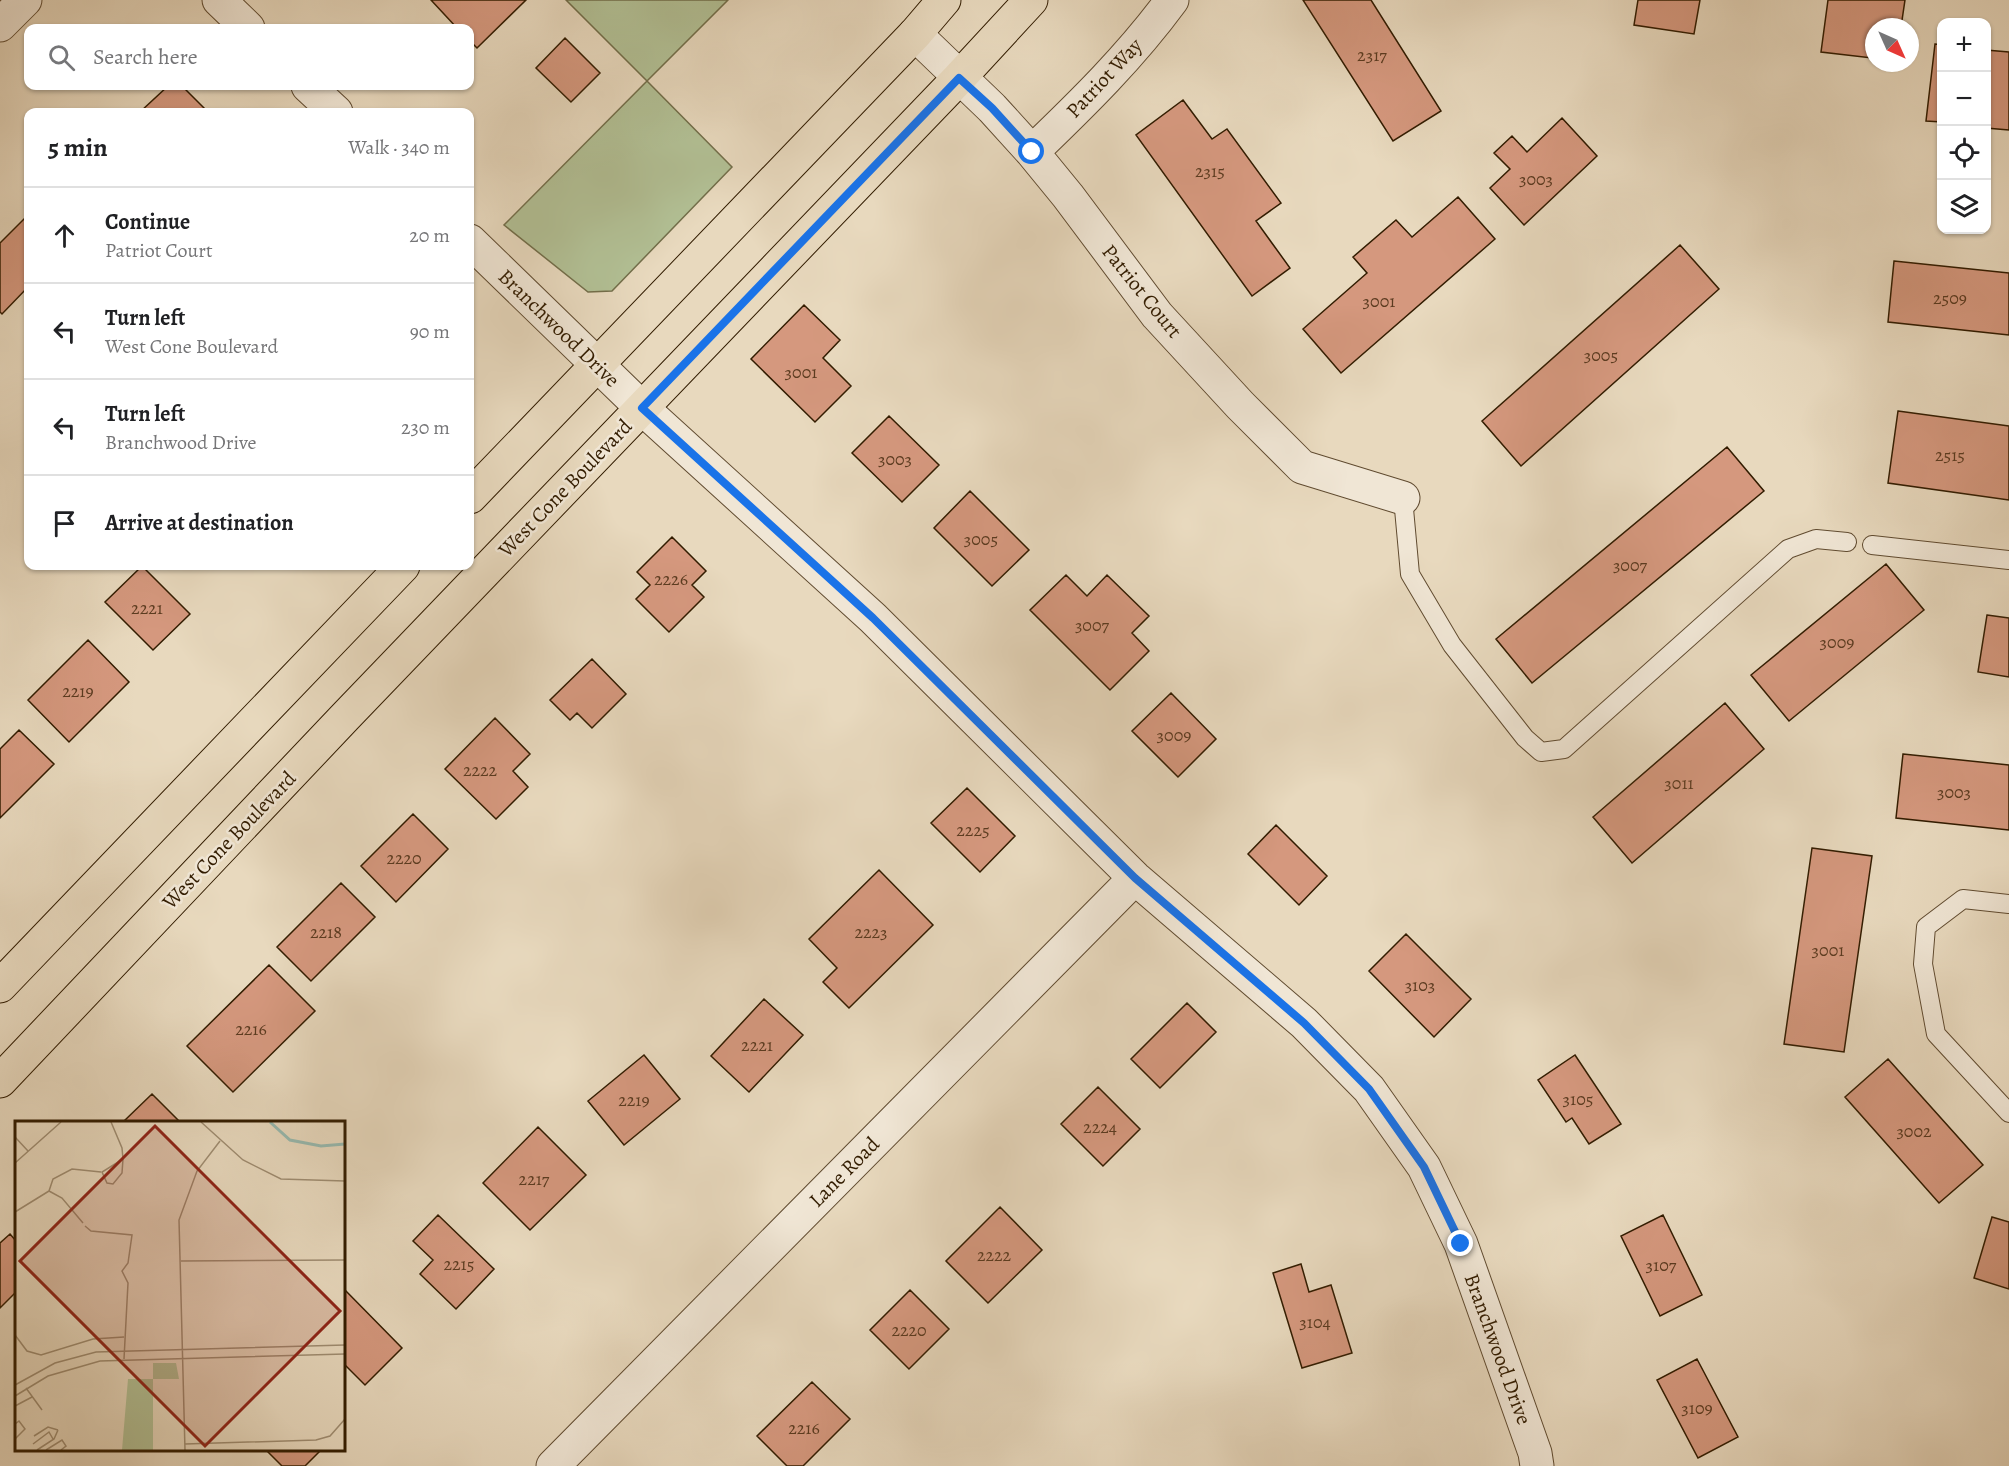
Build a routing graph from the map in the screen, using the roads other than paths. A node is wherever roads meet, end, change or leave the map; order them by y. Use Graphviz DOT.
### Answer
graph roads {
  1 [pos="25,0"];
  2 [pos="219,0"];
  3 [pos="944,0"];
  4 [pos="1031,0"];
  5 [pos="1172,0"];
  6 [pos="244,24"];
  7 [pos="0,25"];
  8 [pos="915,34"];
  9 [pos="959,78"];
  10 [pos="312,90"];
  11 [pos="332,108"];
  12 [pos="1032,152"];
  13 [pos="474,246"];
  14 [pos="597,364"];
  15 [pos="642,408"];
  16 [pos="474,492"];
  17 [pos="1402,498"];
  18 [pos="1847,542"];
  19 [pos="1872,545"];
  20 [pos="2009,560"];
  21 [pos="399,570"];
  22 [pos="1135,878"];
  23 [pos="2009,904"];
  24 [pos="0,986"];
  25 [pos="0,1081"];
  26 [pos="2009,1112"];
  27 [pos="553,1466"];
  28 [pos="1537,1466"];
  1 -- 7 [label="street"];
  2 -- 6 [label="street"];
  3 -- 8 [label="main road"];
  4 -- 9 [label="main road, West Cone Boulevard"];
  5 -- 12 [label="street, Patriot Way"];
  8 -- 9 [label="street, Patriot Court"];
  8 -- 14 [label="main road"];
  9 -- 12 [label="street, Patriot Court"];
  9 -- 15 [label="main road, West Cone Boulevard"];
  10 -- 11 [label="street"];
  12 -- 17 [label="street, Patriot Court"];
  13 -- 14 [label="street, Branchwood Drive"];
  14 -- 15 [label="street, Branchwood Drive"];
  14 -- 16 [label="main road"];
  15 -- 22 [label="street, Branchwood Drive"];
  15 -- 25 [label="main road, West Cone Boulevard"];
  17 -- 18 [label="lane"];
  19 -- 20 [label="lane"];
  21 -- 24 [label="main road"];
  22 -- 27 [label="street, Lane Road"];
  22 -- 28 [label="street, Branchwood Drive"];
  23 -- 26 [label="lane"];
}
